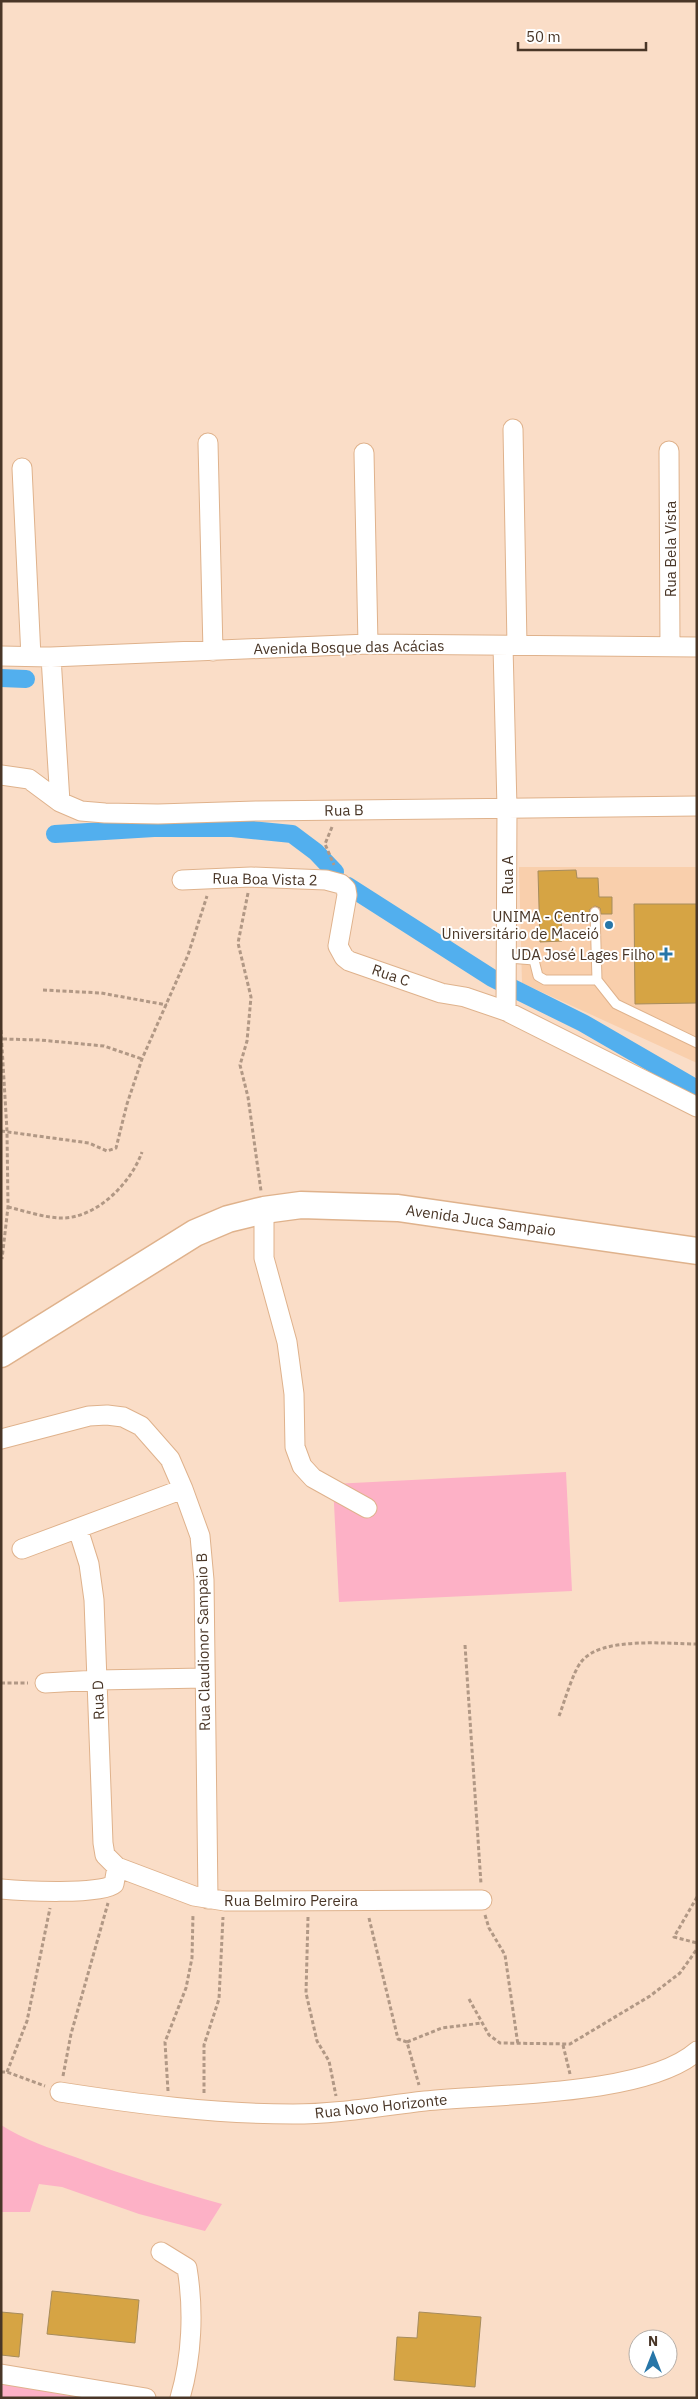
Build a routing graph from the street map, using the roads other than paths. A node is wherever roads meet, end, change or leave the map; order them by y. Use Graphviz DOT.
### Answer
graph roads {
  1 [pos="513,429"];
  2 [pos="208,443"];
  3 [pos="669,451"];
  4 [pos="364,453"];
  5 [pos="22,468"];
  6 [pos="368,644"];
  7 [pos="510,646"];
  8 [pos="670,647"];
  9 [pos="697,647"];
  10 [pos="213,651"];
  11 [pos="1,656"];
  12 [pos="31,657"];
  13 [pos="51,657"];
  14 [pos="1,775"];
  15 [pos="60,802"];
  16 [pos="697,806"];
  17 [pos="506,808"];
  18 [pos="182,880"];
  19 [pos="346,890"];
  20 [pos="595,912"];
  21 [pos="507,965"];
  22 [pos="597,980"];
  23 [pos="506,1004"];
  24 [pos="697,1042"];
  25 [pos="697,1107"];
  26 [pos="264,1210"];
  27 [pos="697,1251"];
  28 [pos="1,1354"];
  29 [pos="1,1439"];
  30 [pos="183,1489"];
  31 [pos="367,1508"];
  32 [pos="78,1529"];
  33 [pos="22,1549"];
  34 [pos="204,1678"];
  35 [pos="97,1680"];
  36 [pos="44,1683"];
  37 [pos="115,1875"];
  38 [pos="1,1890"];
  39 [pos="209,1899"];
  40 [pos="482,1900"];
  41 [pos="697,2051"];
  42 [pos="60,2092"];
  43 [pos="161,2252"];
  44 [pos="1,2374"];
  45 [pos="146,2398"];
  46 [pos="180,2398"];
  1 -- 7 [label="street, Rua A"];
  2 -- 10 [label="street"];
  3 -- 8 [label="street, Rua Bela Vista"];
  4 -- 6 [label="street"];
  5 -- 12 [label="street"];
  6 -- 7 [label="street, Avenida Bosque das Acácias"];
  6 -- 10 [label="street, Avenida Bosque das Acácias"];
  7 -- 8 [label="street, Avenida Bosque das Acácias"];
  7 -- 17 [label="street, Rua A"];
  8 -- 9 [label="street, Avenida Bosque das Acácias"];
  10 -- 13 [label="street, Avenida Bosque das Acácias"];
  11 -- 12 [label="street, Avenida Bosque das Acácias"];
  12 -- 13 [label="street, Avenida Bosque das Acácias"];
  13 -- 15 [label="street"];
  14 -- 15 [label="street, Rua B"];
  15 -- 17 [label="street, Rua B"];
  16 -- 17 [label="street, Rua B"];
  17 -- 21 [label="street, Rua A"];
  18 -- 19 [label="street, Rua Boa Vista 2"];
  19 -- 23 [label="street, Rua C"];
  20 -- 22 [label="lane"];
  21 -- 22 [label="lane"];
  21 -- 23 [label="street, Rua A"];
  22 -- 24 [label="lane"];
  23 -- 25 [label="street"];
  26 -- 27 [label="main road, Avenida Juca Sampaio"];
  26 -- 28 [label="main road, Avenida Juca Sampaio"];
  26 -- 31 [label="street"];
  29 -- 30 [label="street, Rua Claudionor Sampaio B"];
  30 -- 32 [label="street"];
  30 -- 34 [label="street, Rua Claudionor Sampaio B"];
  32 -- 33 [label="street"];
  32 -- 35 [label="street, Rua D"];
  34 -- 35 [label="street"];
  34 -- 39 [label="street, Rua Claudionor Sampaio B"];
  35 -- 36 [label="street"];
  35 -- 37 [label="street, Rua D"];
  37 -- 38 [label="street"];
  37 -- 39 [label="street, Rua Belmiro Pereira"];
  39 -- 40 [label="street, Rua Belmiro Pereira"];
  41 -- 42 [label="street, Rua Novo Horizonte"];
  43 -- 46 [label="street"];
  44 -- 45 [label="street"];
}
